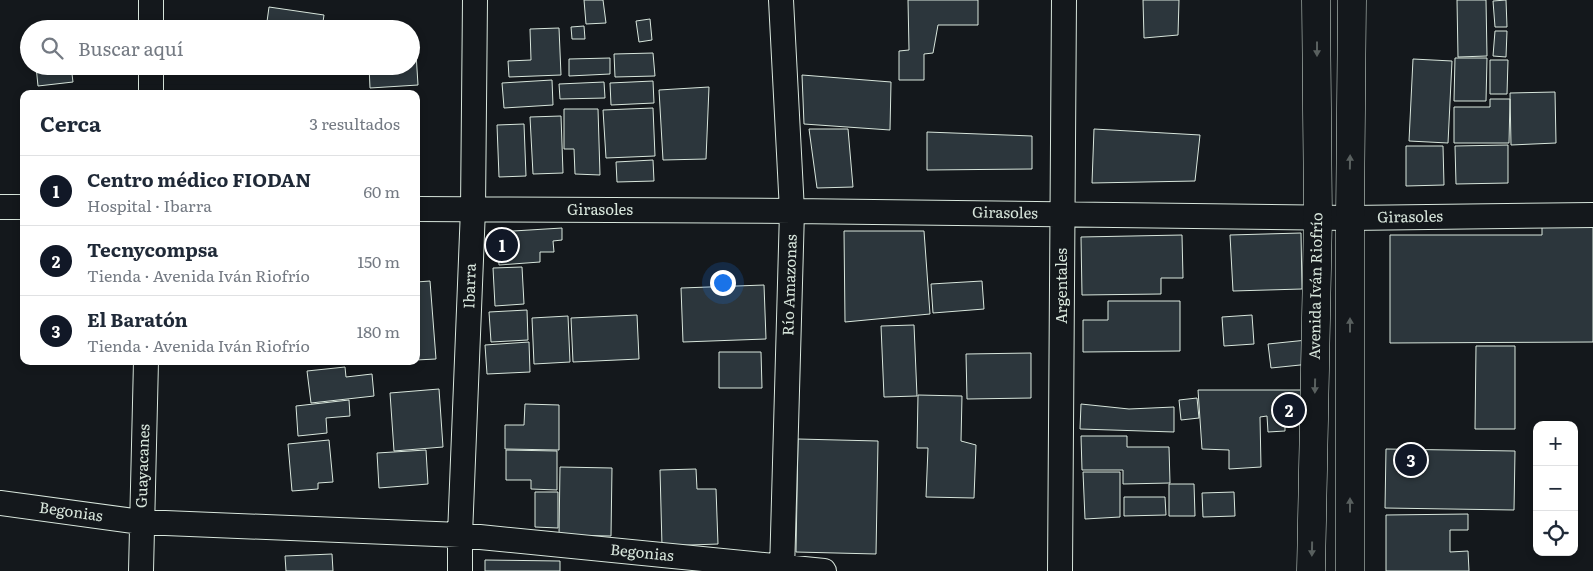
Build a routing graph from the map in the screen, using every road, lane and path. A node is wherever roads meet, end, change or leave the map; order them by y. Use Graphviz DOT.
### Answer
graph roads {
  1 [pos="151,0"];
  2 [pos="474,0"];
  3 [pos="781,0"];
  4 [pos="1064,0"];
  5 [pos="1316,0"];
  6 [pos="1352,0"];
  7 [pos="151,20"];
  8 [pos="151,75"];
  9 [pos="151,90"];
  10 [pos="0,206"];
  11 [pos="20,207"];
  12 [pos="420,209"];
  13 [pos="473,209"];
  14 [pos="792,211"];
  15 [pos="1063,214"];
  16 [pos="1593,214"];
  17 [pos="1318,218"];
  18 [pos="1350,218"];
  19 [pos="146,365"];
  20 [pos="0,503"];
  21 [pos="142,522"];
  22 [pos="460,535"];
  23 [pos="782,569"];
  24 [pos="141,571"];
  25 [pos="460,571"];
  26 [pos="824,571"];
  27 [pos="1060,571"];
  28 [pos="1311,571"];
  29 [pos="1350,571"];
  1 -- 7 [label="street"];
  2 -- 13 [label="street, Ibarra"];
  3 -- 14 [label="street, Río Amazonas"];
  4 -- 15 [label="street, Argentales"];
  5 -- 17 [label="main road, Avenida Iván Riofrío, one-way"];
  18 -- 6 [label="main road, one-way"];
  8 -- 9 [label="street"];
  10 -- 11 [label="street"];
  12 -- 13 [label="street, Girasoles"];
  13 -- 14 [label="street, Girasoles"];
  13 -- 22 [label="street, Ibarra"];
  14 -- 15 [label="street, Girasoles"];
  14 -- 23 [label="street, Río Amazonas"];
  15 -- 17 [label="street, Girasoles"];
  15 -- 27 [label="street, Argentales"];
  16 -- 18 [label="street, Girasoles"];
  17 -- 18 [label="street, Girasoles"];
  17 -- 28 [label="main road, Avenida Iván Riofrío, one-way"];
  29 -- 18 [label="main road, one-way"];
  19 -- 21 [label="street, Guayacanes"];
  20 -- 21 [label="street, Begonias"];
  21 -- 22 [label="street, Begonias"];
  21 -- 24 [label="street, Guayacanes"];
  22 -- 23 [label="street, Begonias"];
  22 -- 25 [label="street, Ibarra"];
  23 -- 26 [label="street, Begonias"];
}
